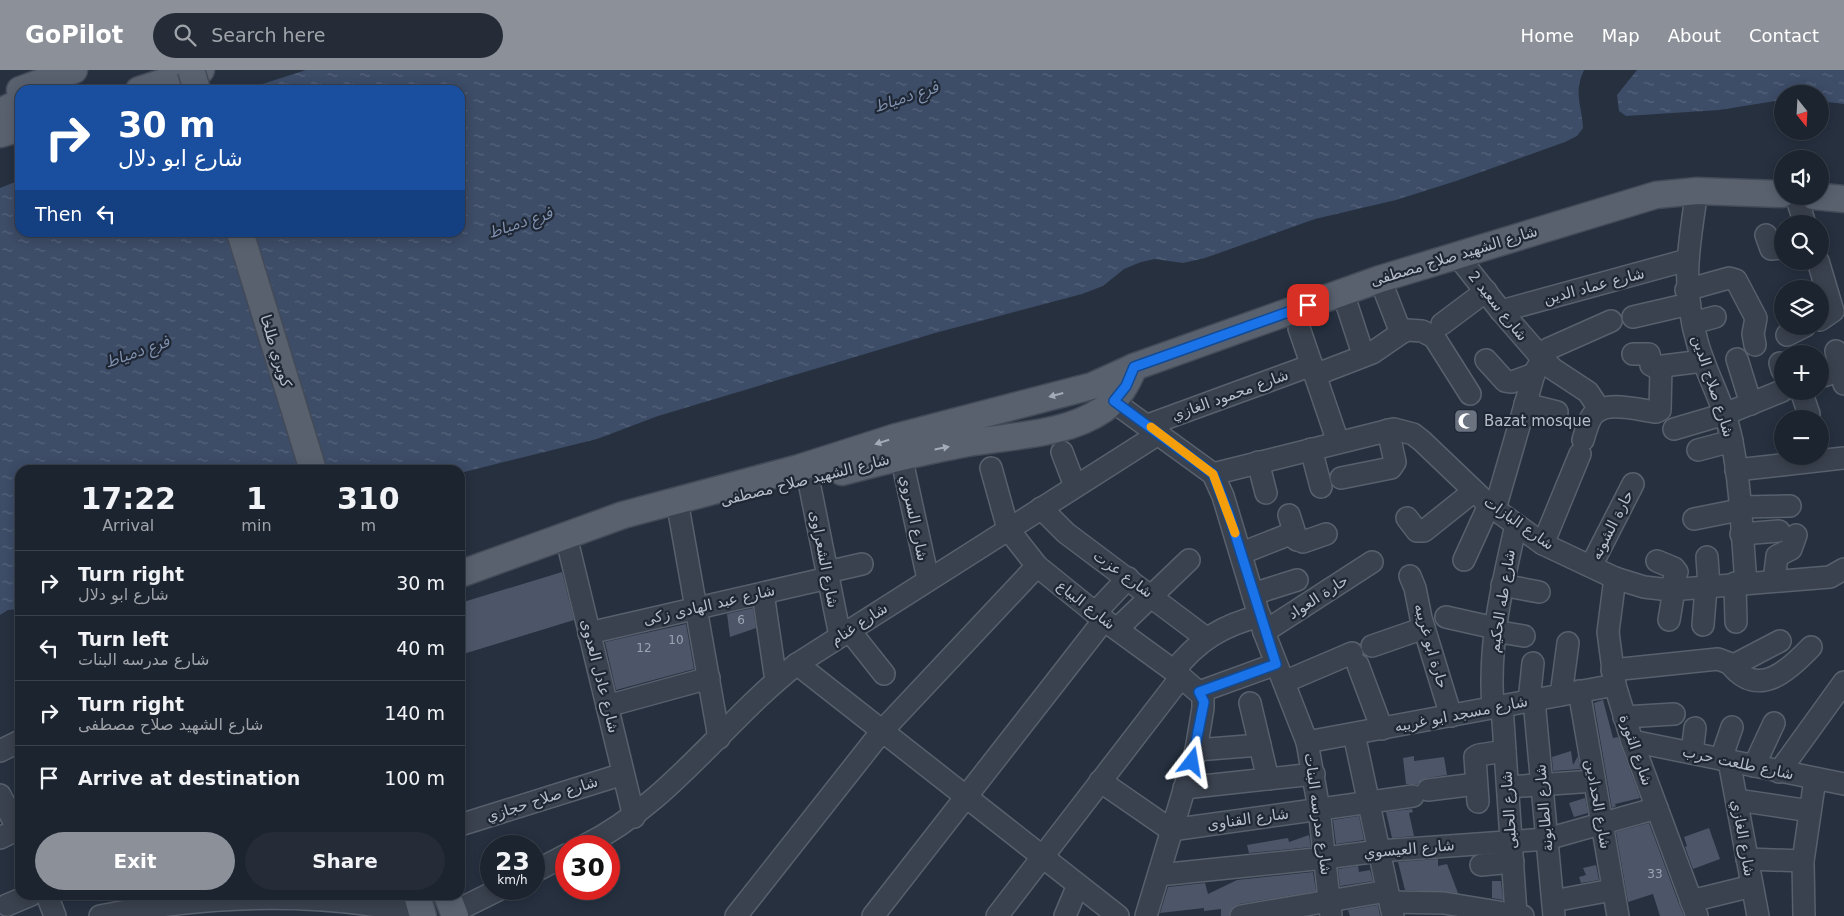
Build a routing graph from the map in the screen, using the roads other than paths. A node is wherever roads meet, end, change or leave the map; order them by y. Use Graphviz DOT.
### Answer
graph roads {
  1 [pos="179,70"];
  2 [pos="191,70"];
  3 [pos="201,70"];
  4 [pos="56,79"];
  5 [pos="36,85"];
  6 [pos="154,85"];
  7 [pos="184,85"];
  8 [pos="196,85"];
  9 [pos="15,92"];
  10 [pos="0,98"];
  11 [pos="15,104"];
  12 [pos="0,112"];
  13 [pos="15,130"];
  14 [pos="0,134"];
  15 [pos="1697,191"];
  16 [pos="1774,194"];
  17 [pos="1829,198"];
  18 [pos="1844,199"];
  19 [pos="1766,235"];
  20 [pos="228,237"];
  21 [pos="242,237"];
  22 [pos="1774,249"];
  23 [pos="1456,254"];
  24 [pos="1687,260"];
  25 [pos="1380,279"];
  26 [pos="1486,291"];
  27 [pos="1343,293"];
  28 [pos="1689,306"];
  29 [pos="1501,312"];
  30 [pos="1633,317"];
  31 [pos="1715,317"];
  32 [pos="1611,321"];
  33 [pos="1442,324"];
  34 [pos="1299,328"];
  35 [pos="1401,333"];
  36 [pos="1360,345"];
  37 [pos="1755,345"];
  38 [pos="1633,354"];
  39 [pos="1737,359"];
  40 [pos="1486,360"];
  41 [pos="1704,361"];
  42 [pos="1538,366"];
  43 [pos="1134,367"];
  44 [pos="1661,367"];
  45 [pos="1841,369"];
  46 [pos="1313,370"];
  47 [pos="1829,374"];
  48 [pos="1092,386"];
  49 [pos="1470,394"];
  50 [pos="1774,394"];
  51 [pos="1114,401"];
  52 [pos="1525,404"];
  53 [pos="1751,404"];
  54 [pos="1600,410"];
  55 [pos="1557,412"];
  56 [pos="1725,414"];
  57 [pos="1154,429"];
  58 [pos="1674,429"];
  59 [pos="1388,430"];
  60 [pos="1732,441"];
  61 [pos="1338,442"];
  62 [pos="1311,448"];
  63 [pos="1698,450"];
  64 [pos="1062,452"];
  65 [pos="901,456"];
  66 [pos="1844,458"];
  67 [pos="1258,462"];
  68 [pos="295,465"];
  69 [pos="311,465"];
  70 [pos="991,468"];
  71 [pos="1736,470"];
  72 [pos="1213,474"];
  73 [pos="1341,478"];
  74 [pos="809,482"];
  75 [pos="1633,484"];
  76 [pos="1075,486"];
  77 [pos="1321,487"];
  78 [pos="1266,493"];
  79 [pos="1486,501"];
  80 [pos="1790,506"];
  81 [pos="1041,508"];
  82 [pos="1740,509"];
  83 [pos="679,512"];
  84 [pos="1289,515"];
  85 [pos="1406,518"];
  86 [pos="1694,519"];
  87 [pos="1516,525"];
  88 [pos="1008,529"];
  89 [pos="1326,534"];
  90 [pos="1742,534"];
  91 [pos="1297,540"];
  92 [pos="567,542"];
  93 [pos="1543,544"];
  94 [pos="1242,552"];
  95 [pos="1706,557"];
  96 [pos="1189,560"];
  97 [pos="1464,560"];
  98 [pos="1657,561"];
  99 [pos="1372,562"];
  100 [pos="862,564"];
  101 [pos="1037,566"];
  102 [pos="1592,566"];
  103 [pos="1844,569"];
  104 [pos="465,573"];
  105 [pos="828,575"];
  106 [pos="1410,576"];
  107 [pos="1128,578"];
  108 [pos="1615,578"];
  109 [pos="928,579"];
  110 [pos="1297,580"];
  111 [pos="1774,581"];
  112 [pos="1740,583"];
  113 [pos="1502,585"];
  114 [pos="1707,586"];
  115 [pos="465,588"];
  116 [pos="1672,590"];
  117 [pos="1539,592"];
  118 [pos="763,593"];
  119 [pos="1253,594"];
  120 [pos="1152,596"];
  121 [pos="696,608"];
  122 [pos="1446,617"];
  123 [pos="1669,620"];
  124 [pos="1105,621"];
  125 [pos="1736,622"];
  126 [pos="1262,624"];
  127 [pos="1703,625"];
  128 [pos="1494,630"];
  129 [pos="589,633"];
  130 [pos="844,633"];
  131 [pos="1524,636"];
  132 [pos="1206,638"];
  133 [pos="1433,639"];
  134 [pos="1780,642"];
  135 [pos="1568,643"];
  136 [pos="1372,646"];
  137 [pos="1811,647"];
  138 [pos="1533,662"];
  139 [pos="797,664"];
  140 [pos="1731,665"];
  141 [pos="1280,673"];
  142 [pos="884,674"];
  143 [pos="1178,674"];
  144 [pos="1614,677"];
  145 [pos="709,678"];
  146 [pos="776,681"];
  147 [pos="1844,682"];
  148 [pos="1199,692"];
  149 [pos="1570,693"];
  150 [pos="1532,700"];
  151 [pos="1250,703"];
  152 [pos="607,706"];
  153 [pos="1498,707"];
  154 [pos="1674,714"];
  155 [pos="1452,716"];
  156 [pos="1624,717"];
  157 [pos="1774,723"];
  158 [pos="1732,727"];
  159 [pos="1382,728"];
  160 [pos="1695,728"];
  161 [pos="882,731"];
  162 [pos="1354,734"];
  163 [pos="719,738"];
  164 [pos="1632,740"];
  165 [pos="1307,742"];
  166 [pos="15,744"];
  167 [pos="1260,745"];
  168 [pos="1196,750"];
  169 [pos="0,751"];
  170 [pos="1505,752"];
  171 [pos="1692,753"];
  172 [pos="1725,760"];
  173 [pos="1754,766"];
  174 [pos="1780,772"];
  175 [pos="623,774"];
  176 [pos="1314,774"];
  177 [pos="1268,779"];
  178 [pos="1815,779"];
  179 [pos="1594,781"];
  180 [pos="1100,782"];
  181 [pos="1542,784"];
  182 [pos="1844,784"];
  183 [pos="1508,787"];
  184 [pos="1184,788"];
  185 [pos="0,795"];
  186 [pos="965,796"];
  187 [pos="1736,800"];
  188 [pos="1368,802"];
  189 [pos="1657,808"];
  190 [pos="1319,809"];
  191 [pos="1810,811"];
  192 [pos="634,817"];
  193 [pos="465,823"];
  194 [pos="1601,824"];
  195 [pos="1171,830"];
  196 [pos="13,832"];
  197 [pos="607,835"];
  198 [pos="1547,839"];
  199 [pos="1379,851"];
  200 [pos="1512,852"];
  201 [pos="1042,856"];
  202 [pos="1325,858"];
  203 [pos="1747,859"];
  204 [pos="1803,861"];
  205 [pos="1482,865"];
  206 [pos="1159,875"];
  207 [pos="1078,885"];
  208 [pos="1752,886"];
  209 [pos="1612,890"];
  210 [pos="480,897"];
  211 [pos="19,900"];
  212 [pos="49,900"];
  213 [pos="194,900"];
  214 [pos="323,900"];
  215 [pos="1390,903"];
  216 [pos="7,905"];
  217 [pos="420,908"];
  218 [pos="452,908"];
  219 [pos="1331,908"];
  220 [pos="1554,908"];
  221 [pos="1694,908"];
  222 [pos="1519,915"];
  223 [pos="55,916"];
  224 [pos="100,916"];
  225 [pos="736,916"];
  226 [pos="872,916"];
  227 [pos="998,916"];
  228 [pos="1065,916"];
  229 [pos="1118,916"];
  230 [pos="1146,916"];
  231 [pos="1241,916"];
  232 [pos="1618,916"];
  233 [pos="1758,916"];
  234 [pos="1804,916"];
  1 -- 7 [label="main road"];
  2 -- 8 [label="main road, bridge"];
  3 -- 6 [label="main road"];
  4 -- 5 [label="main road"];
  9 -- 10 [label="main road"];
  11 -- 12 [label="main road"];
  13 -- 14 [label="main road"];
  15 -- 16 [label="main road, شارع الشهيد صلاح مصطفى"];
  15 -- 23 [label="main road, شارع الشهيد صلاح مصطفى"];
  15 -- 24 [label="street, شارع صلاح الدين"];
  17 -- 18 [label="main road"];
  19 -- 22 [label="street"];
  20 -- 68 [label="main road, كوبري طلخا"];
  21 -- 69 [label="main road, كوبري طلخا"];
  23 -- 25 [label="main road, شارع الشهيد صلاح مصطفى"];
  23 -- 26 [label="street, شارع سعيد 2"];
  24 -- 28 [label="street, شارع صلاح الدين"];
  24 -- 29 [label="street, شارع عماد الدين"];
  25 -- 27 [label="main road, شارع الشهيد صلاح مصطفى"];
  25 -- 35 [label="street"];
  26 -- 29 [label="street, شارع سعيد 2"];
  26 -- 33 [label="street"];
  27 -- 36 [label="street"];
  27 -- 43 [label="main road, شارع الشهيد صلاح مصطفى"];
  28 -- 30 [label="street"];
  28 -- 31 [label="street"];
  28 -- 37 [label="street"];
  28 -- 41 [label="street, شارع صلاح الدين"];
  29 -- 42 [label="street, شارع سعيد 2"];
  32 -- 42 [label="street"];
  34 -- 46 [label="street"];
  35 -- 46 [label="street, شارع محمود الغازي"];
  35 -- 49 [label="street"];
  38 -- 44 [label="street"];
  39 -- 53 [label="street"];
  40 -- 42 [label="street"];
  41 -- 44 [label="street"];
  41 -- 56 [label="street, شارع صلاح الدين"];
  42 -- 52 [label="street"];
  42 -- 54 [label="street, شارع سعيد 2"];
  43 -- 48 [label="main road, شارع الشهيد صلاح مصطفى"];
  43 -- 51 [label="main road, شارع الشهيد صلاح مصطفى"];
  44 -- 54 [label="street"];
  45 -- 47 [label="street"];
  46 -- 57 [label="street, شارع محمود الغازي"];
  46 -- 61 [label="street"];
  48 -- 51 [label="street, شارع مدرسه البنات"];
  48 -- 92 [label="main road, شارع الشهيد صلاح مصطفى, one-way"];
  50 -- 53 [label="street"];
  51 -- 57 [label="street, شارع مدرسه البنات"];
  65 -- 51 [label="main road, شارع الشهيد صلاح مصطفى, one-way"];
  52 -- 55 [label="street"];
  52 -- 79 [label="street"];
  53 -- 56 [label="street"];
  54 -- 93 [label="street"];
  56 -- 58 [label="street"];
  56 -- 60 [label="street, شارع صلاح الدين"];
  57 -- 72 [label="street, شارع مدرسه البنات"];
  57 -- 76 [label="street, شارع غنام"];
  59 -- 61 [label="street, شارع البازات"];
  59 -- 73 [label="street"];
  59 -- 79 [label="street, شارع البازات"];
  60 -- 63 [label="street"];
  60 -- 71 [label="street, شارع صلاح الدين"];
  61 -- 62 [label="street, شارع البازات"];
  62 -- 67 [label="street, شارع البازات"];
  62 -- 77 [label="street"];
  64 -- 76 [label="street"];
  65 -- 74 [label="main road, شارع الشهيد صلاح مصطفى"];
  65 -- 109 [label="street, شارع السروي"];
  66 -- 71 [label="street"];
  67 -- 72 [label="street, شارع البازات"];
  67 -- 78 [label="street"];
  70 -- 88 [label="street"];
  71 -- 82 [label="street, شارع صلاح الدين"];
  72 -- 94 [label="street, شارع مدرسه البنات"];
  74 -- 83 [label="main road, شارع الشهيد صلاح مصطفى"];
  74 -- 105 [label="street, شارع الشعراوى"];
  75 -- 102 [label="street, حارة الشونه"];
  76 -- 81 [label="street, شارع غنام"];
  79 -- 85 [label="street"];
  79 -- 87 [label="street, شارع البازات"];
  79 -- 97 [label="street"];
  80 -- 82 [label="street"];
  81 -- 88 [label="street, شارع غنام"];
  81 -- 107 [label="street, شارع عزت"];
  82 -- 86 [label="street"];
  82 -- 90 [label="street, شارع صلاح الدين"];
  83 -- 92 [label="main road, شارع الشهيد صلاح مصطفى"];
  83 -- 121 [label="street"];
  84 -- 91 [label="street"];
  87 -- 93 [label="street, شارع البازات"];
  87 -- 113 [label="street, شارع طه الحكيم"];
  88 -- 101 [label="street, شارع البياع"];
  88 -- 109 [label="street, شارع غنام"];
  89 -- 91 [label="street"];
  90 -- 111 [label="street"];
  90 -- 112 [label="street, شارع صلاح الدين"];
  91 -- 94 [label="street"];
  92 -- 104 [label="main road, شارع الشهيد صلاح مصطفى"];
  92 -- 115 [label="main road, شارع الشهيد صلاح مصطفى"];
  92 -- 129 [label="street, شارع عادل العدوى"];
  93 -- 102 [label="street, شارع البازات"];
  94 -- 119 [label="street, شارع مدرسه البنات"];
  95 -- 114 [label="street"];
  96 -- 120 [label="street"];
  98 -- 116 [label="street"];
  99 -- 126 [label="street, حارة العواد"];
  100 -- 105 [label="street, شارع عبد الهادى زكى"];
  101 -- 124 [label="street, شارع البياع"];
  101 -- 161 [label="street"];
  102 -- 108 [label="street, شارع البازات"];
  103 -- 111 [label="street, شارع البازات"];
  105 -- 118 [label="street, شارع عبد الهادى زكى"];
  105 -- 130 [label="street, شارع الشعراوى"];
  106 -- 133 [label="street, حارة ابو غريبه"];
  107 -- 120 [label="street, شارع عزت"];
  107 -- 124 [label="street"];
  108 -- 116 [label="street, شارع البازات"];
  108 -- 144 [label="street, شارع الثورة"];
  109 -- 130 [label="street, شارع غنام"];
  110 -- 119 [label="street"];
  111 -- 112 [label="street, شارع البازات"];
  112 -- 114 [label="street, شارع البازات"];
  112 -- 125 [label="street, شارع صلاح الدين"];
  113 -- 117 [label="street"];
  113 -- 128 [label="street, شارع طه الحكيم"];
  114 -- 116 [label="street, شارع البازات"];
  114 -- 127 [label="street"];
  116 -- 123 [label="street"];
  118 -- 121 [label="street, شارع عبد الهادى زكى"];
  118 -- 146 [label="street"];
  119 -- 126 [label="street, شارع مدرسه البنات"];
  120 -- 124 [label="street"];
  120 -- 132 [label="street, شارع عزت"];
  121 -- 129 [label="street, شارع عبد الهادى زكى"];
  121 -- 145 [label="street"];
  122 -- 128 [label="street"];
  124 -- 143 [label="street, شارع البياع"];
  124 -- 186 [label="street"];
  126 -- 132 [label="street"];
  126 -- 141 [label="street, شارع مدرسه البنات"];
  128 -- 131 [label="street"];
  128 -- 153 [label="street, شارع طه الحكيم"];
  129 -- 152 [label="street, شارع عادل العدوى"];
  130 -- 139 [label="street, شارع غنام"];
  130 -- 142 [label="street"];
  132 -- 143 [label="street"];
  133 -- 136 [label="street"];
  133 -- 155 [label="street, حارة ابو غريبه"];
  134 -- 140 [label="street"];
  135 -- 149 [label="street, شارع الحدادين"];
  137 -- 140 [label="street"];
  138 -- 150 [label="street, شارع الطابونة"];
  139 -- 146 [label="street, شارع غنام"];
  139 -- 161 [label="street"];
  140 -- 144 [label="street, شارع مسجد ابو غريبه"];
  141 -- 148 [label="street"];
  141 -- 159 [label="street"];
  141 -- 165 [label="street, شارع مدرسه البنات"];
  143 -- 148 [label="street, شارع البياع"];
  143 -- 180 [label="street"];
  144 -- 149 [label="street, شارع مسجد ابو غريبه"];
  144 -- 156 [label="street, شارع الثورة"];
  145 -- 152 [label="street"];
  145 -- 163 [label="street"];
  146 -- 163 [label="street, شارع غنام"];
  147 -- 174 [label="street"];
  148 -- 168 [label="street"];
  149 -- 150 [label="street, شارع مسجد ابو غريبه"];
  149 -- 179 [label="street, شارع الحدادين"];
  150 -- 153 [label="street, شارع مسجد ابو غريبه"];
  150 -- 181 [label="street, شارع الطابونة"];
  151 -- 167 [label="street"];
  152 -- 175 [label="street, شارع عادل العدوى"];
  153 -- 155 [label="street, شارع مسجد ابو غريبه"];
  153 -- 170 [label="street, شارع الحلبى"];
  154 -- 156 [label="street"];
  155 -- 159 [label="street, شارع مسجد ابو غريبه"];
  156 -- 164 [label="street, شارع الثورة"];
  157 -- 173 [label="street"];
  158 -- 172 [label="street"];
  159 -- 162 [label="street, شارع مسجد ابو غريبه"];
  160 -- 171 [label="street"];
  161 -- 186 [label="street"];
  161 -- 225 [label="street"];
  162 -- 165 [label="street, شارع مسجد ابو غريبه"];
  162 -- 188 [label="street"];
  163 -- 192 [label="street, شارع غنام"];
  164 -- 171 [label="street, شارع طلعت حرب"];
  164 -- 189 [label="street, شارع الثورة"];
  165 -- 176 [label="street, شارع مدرسه البنات"];
  166 -- 169 [label="street"];
  167 -- 168 [label="street"];
  167 -- 177 [label="street"];
  168 -- 184 [label="street"];
  170 -- 183 [label="street, شارع الحلبى"];
  170 -- 188 [label="street, شارع القناوى"];
  171 -- 172 [label="street, شارع طلعت حرب"];
  172 -- 173 [label="street, شارع طلعت حرب"];
  172 -- 187 [label="street, شارع الغازي"];
  173 -- 174 [label="street, شارع طلعت حرب"];
  174 -- 178 [label="street, شارع طلعت حرب"];
  175 -- 192 [label="street, شارع عادل العدوى"];
  175 -- 193 [label="street, شارع صلاح حجازي"];
  176 -- 177 [label="street"];
  176 -- 190 [label="street, شارع مدرسه البنات"];
  177 -- 184 [label="street"];
  178 -- 182 [label="street, شارع طلعت حرب"];
  178 -- 191 [label="street"];
  179 -- 181 [label="street"];
  179 -- 194 [label="street, شارع الحدادين"];
  180 -- 195 [label="street"];
  180 -- 201 [label="street"];
  181 -- 183 [label="street"];
  181 -- 198 [label="street, شارع الطابونة"];
  183 -- 200 [label="street, شارع الحلبى"];
  184 -- 195 [label="street"];
  185 -- 196 [label="street"];
  186 -- 201 [label="street"];
  186 -- 226 [label="street"];
  187 -- 191 [label="street"];
  187 -- 203 [label="street, شارع الغازي"];
  188 -- 190 [label="street, شارع القناوى"];
  188 -- 199 [label="street"];
  189 -- 194 [label="street, شارع العيسوي"];
  189 -- 221 [label="street, شارع الثورة"];
  190 -- 195 [label="street, شارع القناوى"];
  190 -- 202 [label="street, شارع مدرسه البنات"];
  191 -- 204 [label="street"];
  192 -- 197 [label="street, شارع غنام"];
  194 -- 198 [label="street, شارع العيسوي"];
  194 -- 209 [label="street, شارع الحدادين"];
  195 -- 206 [label="street"];
  198 -- 200 [label="street, شارع العيسوي"];
  198 -- 220 [label="street, شارع الطابونة"];
  199 -- 200 [label="street, شارع العيسوي"];
  199 -- 202 [label="street, شارع العيسوي"];
  199 -- 215 [label="street"];
  200 -- 205 [label="street"];
  200 -- 222 [label="street, شارع الحلبى"];
  201 -- 207 [label="street"];
  201 -- 227 [label="street"];
  202 -- 206 [label="street, شارع العيسوي"];
  202 -- 219 [label="street, شارع مدرسه البنات"];
  203 -- 204 [label="street"];
  203 -- 208 [label="street, شارع الغازي"];
  204 -- 234 [label="street"];
  206 -- 230 [label="street"];
  207 -- 228 [label="street"];
  207 -- 229 [label="street"];
  208 -- 221 [label="street"];
  208 -- 233 [label="street, شارع الغازي"];
  209 -- 220 [label="street"];
  209 -- 232 [label="street, شارع الحدادين"];
  210 -- 218 [label="street"];
  211 -- 216 [label="street"];
  212 -- 223 [label="street"];
  213 -- 224 [label="street"];
  214 -- 217 [label="street"];
  215 -- 219 [label="street"];
  215 -- 222 [label="street"];
  219 -- 231 [label="street"];
}
